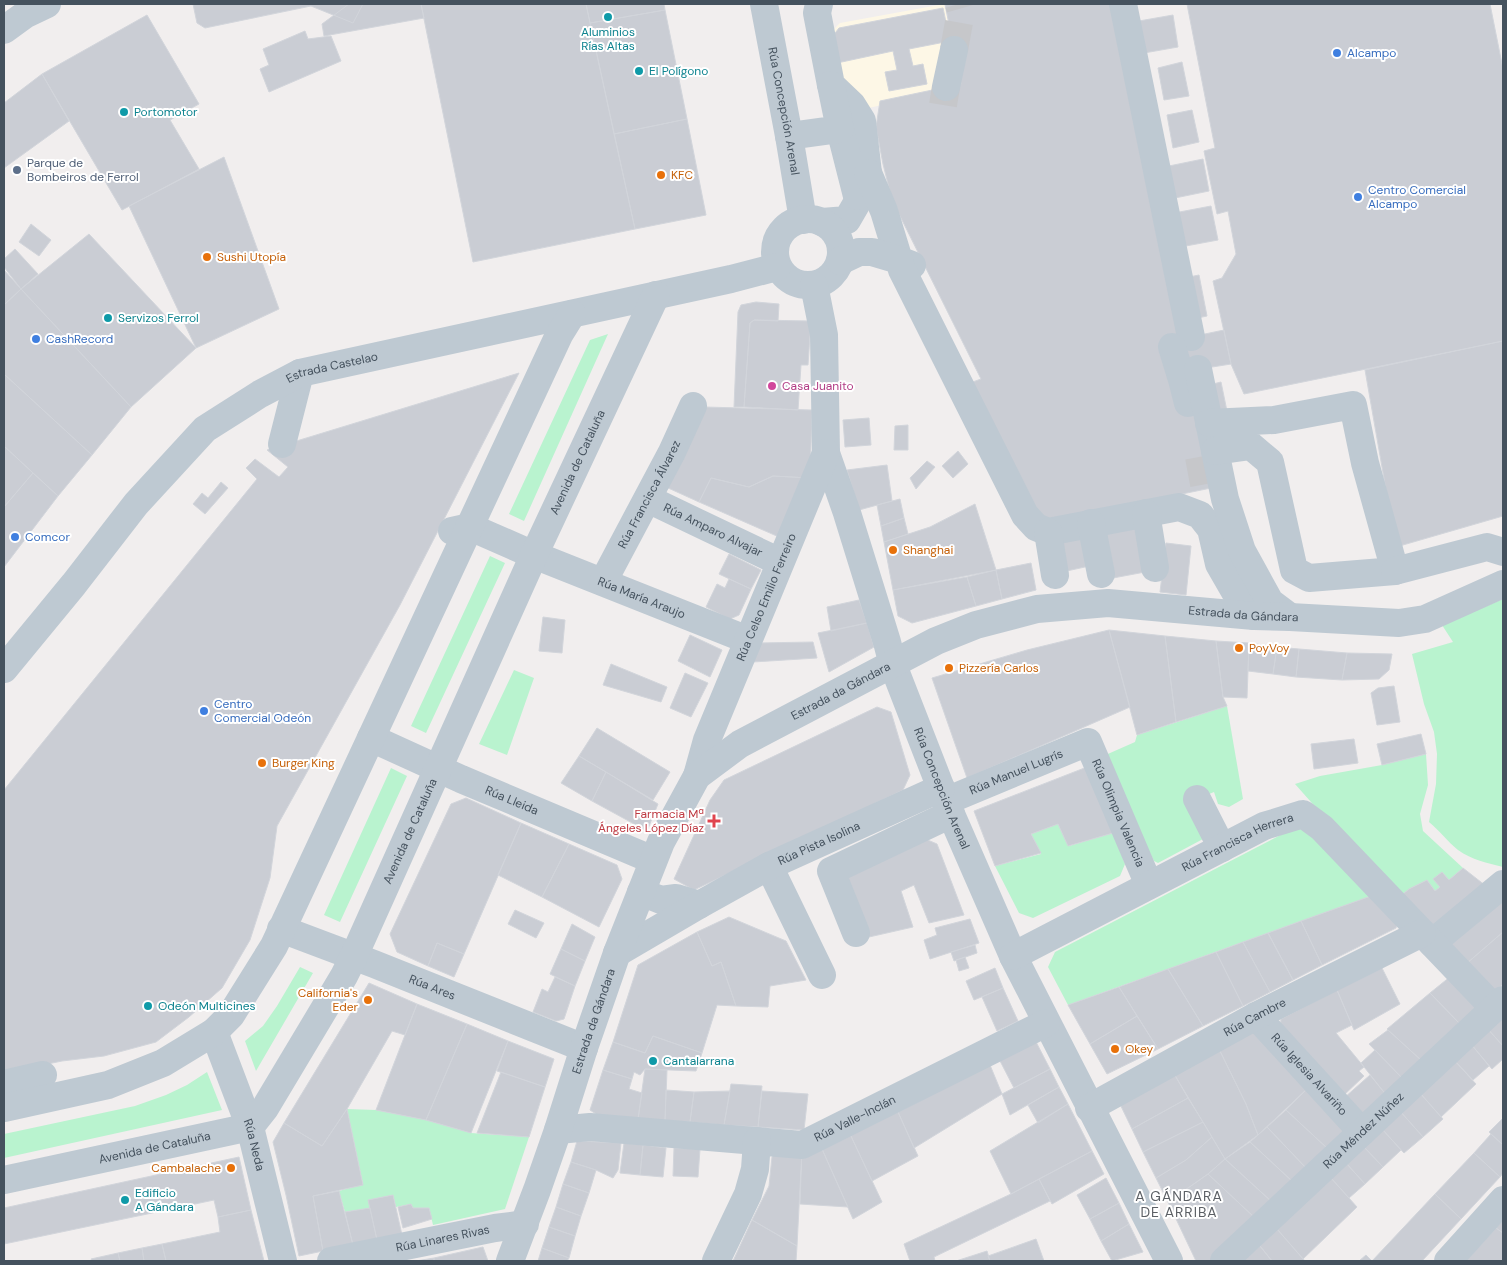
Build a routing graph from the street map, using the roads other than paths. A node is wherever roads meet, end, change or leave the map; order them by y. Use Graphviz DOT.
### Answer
graph roads {
  1 [pos="47,4"];
  2 [pos="764,4"];
  3 [pos="819,4"];
  4 [pos="1123,4"];
  5 [pos="4,30"];
  6 [pos="954,50"];
  7 [pos="831,85"];
  8 [pos="946,87"];
  9 [pos="840,129"];
  10 [pos="789,136"];
  11 [pos="868,173"];
  12 [pos="858,201"];
  13 [pos="813,221"];
  14 [pos="899,260"];
  15 [pos="840,261"];
  16 [pos="777,267"];
  17 [pos="814,285"];
  18 [pos="656,295"];
  19 [pos="572,314"];
  20 [pos="1198,369"];
  21 [pos="300,373"];
  22 [pos="693,406"];
  23 [pos="992,409"];
  24 [pos="1274,420"];
  25 [pos="1209,423"];
  26 [pos="282,444"];
  27 [pos="1257,452"];
  28 [pos="826,453"];
  29 [pos="1207,454"];
  30 [pos="1215,494"];
  31 [pos="648,498"];
  32 [pos="1179,507"];
  33 [pos="802,510"];
  34 [pos="847,513"];
  35 [pos="1146,513"];
  36 [pos="1091,523"];
  37 [pos="470,527"];
  38 [pos="1048,532"];
  39 [pos="1503,552"];
  40 [pos="534,555"];
  41 [pos="780,562"];
  42 [pos="1219,564"];
  43 [pos="1155,568"];
  44 [pos="1395,571"];
  45 [pos="1101,574"];
  46 [pos="1055,575"];
  47 [pos="604,582"];
  48 [pos="1503,584"];
  49 [pos="421,586"];
  50 [pos="1176,608"];
  51 [pos="1254,616"];
  52 [pos="1290,617"];
  53 [pos="748,640"];
  54 [pos="893,665"];
  55 [pos="4,669"];
  56 [pos="371,738"];
  57 [pos="707,740"];
  58 [pos="1088,742"];
  59 [pos="740,744"];
  60 [pos="439,769"];
  61 [pos="697,776"];
  62 [pos="1198,799"];
  63 [pos="946,801"];
  64 [pos="1222,848"];
  65 [pos="653,860"];
  66 [pos="769,866"];
  67 [pos="1503,884"];
  68 [pos="1149,885"];
  69 [pos="637,903"];
  70 [pos="682,908"];
  71 [pos="281,929"];
  72 [pos="856,934"];
  73 [pos="1427,938"];
  74 [pos="617,953"];
  75 [pos="354,956"];
  76 [pos="1012,956"];
  77 [pos="822,975"];
  78 [pos="1499,1004"];
  79 [pos="1256,1016"];
  80 [pos="1046,1023"];
  81 [pos="214,1032"];
  82 [pos="584,1048"];
  83 [pos="43,1075"];
  84 [pos="4,1084"];
  85 [pos="4,1108"];
  86 [pos="1089,1108"];
  87 [pos="250,1127"];
  88 [pos="558,1130"];
  89 [pos="1362,1132"];
  90 [pos="757,1141"];
  91 [pos="4,1180"];
  92 [pos="1503,1200"];
  93 [pos="525,1224"];
  94 [pos="1165,1260"];
  95 [pos="282,1261"];
  96 [pos="331,1261"];
  97 [pos="510,1261"];
  98 [pos="716,1261"];
  99 [pos="1224,1261"];
  100 [pos="1448,1261"];
  1 -- 5 [label="street"];
  2 -- 10 [label="street, Rúa Concepción Arenal"];
  3 -- 7 [label="street"];
  4 -- 29 [label="street"];
  6 -- 8 [label="street"];
  7 -- 9 [label="street"];
  7 -- 11 [label="street"];
  9 -- 10 [label="street"];
  9 -- 12 [label="street"];
  10 -- 13 [label="street, Rúa Concepción Arenal"];
  11 -- 12 [label="street"];
  11 -- 14 [label="street"];
  12 -- 13 [label="street"];
  13 -- 15 [label="street"];
  13 -- 16 [label="street"];
  14 -- 15 [label="street"];
  14 -- 23 [label="street"];
  14 -- 38 [label="street"];
  15 -- 17 [label="street"];
  16 -- 17 [label="street"];
  16 -- 18 [label="street, Estrada Castelao"];
  17 -- 28 [label="street, Rúa Concepción Arenal"];
  18 -- 19 [label="street, Estrada Castelao"];
  18 -- 40 [label="street, Avenida de Cataluña"];
  19 -- 21 [label="street, Estrada Castelao"];
  19 -- 37 [label="street"];
  20 -- 25 [label="street"];
  21 -- 26 [label="street"];
  21 -- 55 [label="street, Estrada Castelao"];
  22 -- 31 [label="street, Rúa Francisca Álvarez"];
  24 -- 25 [label="street"];
  24 -- 27 [label="street"];
  24 -- 44 [label="street"];
  25 -- 29 [label="street"];
  27 -- 29 [label="street"];
  27 -- 44 [label="street"];
  28 -- 33 [label="street, Rúa Celso Emilio Ferreiro"];
  28 -- 34 [label="street, Rúa Concepción Arenal"];
  29 -- 30 [label="street"];
  30 -- 32 [label="street"];
  30 -- 52 [label="street"];
  31 -- 41 [label="street, Rúa Amparo Alvajar"];
  31 -- 47 [label="street, Rúa Francisca Álvarez"];
  32 -- 35 [label="street"];
  32 -- 42 [label="street"];
  33 -- 34 [label="street"];
  33 -- 41 [label="street, Rúa Celso Emilio Ferreiro"];
  34 -- 54 [label="street, Rúa Concepción Arenal"];
  35 -- 36 [label="street"];
  35 -- 43 [label="street"];
  36 -- 38 [label="street"];
  36 -- 45 [label="street"];
  37 -- 40 [label="street, Rúa María Araujo"];
  37 -- 49 [label="street"];
  37 -- 56 [label="street"];
  38 -- 46 [label="street"];
  39 -- 44 [label="street"];
  40 -- 47 [label="street, Rúa María Araujo"];
  40 -- 60 [label="street, Avenida de Cataluña"];
  41 -- 53 [label="street, Rúa Celso Emilio Ferreiro"];
  42 -- 50 [label="street"];
  42 -- 51 [label="street"];
  47 -- 53 [label="street, Rúa María Araujo"];
  48 -- 52 [label="street, Estrada da Gándara"];
  50 -- 51 [label="street, Estrada da Gándara"];
  50 -- 54 [label="street, Estrada da Gándara"];
  51 -- 52 [label="street, Estrada da Gándara"];
  53 -- 57 [label="street, Rúa Celso Emilio Ferreiro"];
  54 -- 59 [label="street, Estrada da Gándara"];
  54 -- 63 [label="street, Rúa Concepción Arenal"];
  56 -- 60 [label="street, Rúa Lleida"];
  56 -- 71 [label="street"];
  57 -- 59 [label="street"];
  57 -- 61 [label="street, Rúa Celso Emilio Ferreiro"];
  58 -- 63 [label="street, Rúa Manuel Lugrís"];
  58 -- 68 [label="street, Rúa Olimpia Valencia"];
  59 -- 61 [label="street, Estrada da Gándara"];
  60 -- 65 [label="street, Rúa Lleida"];
  60 -- 75 [label="street, Avenida de Cataluña"];
  61 -- 65 [label="street, Estrada da Gándara"];
  62 -- 64 [label="street"];
  63 -- 66 [label="street, Rúa Pista Isolina"];
  63 -- 72 [label="street"];
  63 -- 76 [label="street, Rúa Concepción Arenal"];
  64 -- 68 [label="street, Rúa Francisca Herrera"];
  64 -- 73 [label="street, Rúa Francisca Herrera"];
  65 -- 69 [label="street, Estrada da Gándara"];
  65 -- 70 [label="street"];
  66 -- 70 [label="street, Rúa Pista Isolina"];
  66 -- 77 [label="street"];
  67 -- 73 [label="street, Rúa Cambre"];
  68 -- 76 [label="street, Rúa Francisca Herrera"];
  69 -- 70 [label="street"];
  69 -- 74 [label="street, Estrada da Gándara"];
  70 -- 74 [label="street, Rúa Pista Isolina"];
  71 -- 75 [label="street, Rúa Ares"];
  71 -- 81 [label="street"];
  73 -- 78 [label="street, Rúa Francisca Herrera"];
  73 -- 79 [label="street, Rúa Cambre"];
  74 -- 82 [label="street, Estrada da Gándara"];
  75 -- 82 [label="street, Rúa Ares"];
  75 -- 87 [label="street, Avenida de Cataluña"];
  76 -- 80 [label="street, Rúa Concepción Arenal"];
  78 -- 89 [label="street, Rúa Méndez Núñez"];
  79 -- 86 [label="street, Rúa Cambre"];
  79 -- 89 [label="street, Rúa Iglesia Alvariño"];
  80 -- 86 [label="street, Rúa Concepción Arenal"];
  80 -- 90 [label="street, Rúa Valle-Inclán"];
  81 -- 85 [label="street"];
  81 -- 87 [label="street, Rúa Neda"];
  82 -- 88 [label="street, Estrada da Gándara"];
  83 -- 84 [label="street"];
  86 -- 94 [label="street, Rúa Concepción Arenal"];
  87 -- 91 [label="street, Avenida de Cataluña"];
  87 -- 95 [label="street, Rúa Neda"];
  88 -- 90 [label="street, Rúa Valle-Inclán"];
  88 -- 93 [label="street, Estrada da Gándara"];
  89 -- 99 [label="street, Rúa Méndez Núñez"];
  90 -- 98 [label="street"];
  92 -- 100 [label="street"];
  93 -- 96 [label="street, Rúa Linares Rivas"];
  93 -- 97 [label="street, Estrada da Gándara"];
}
